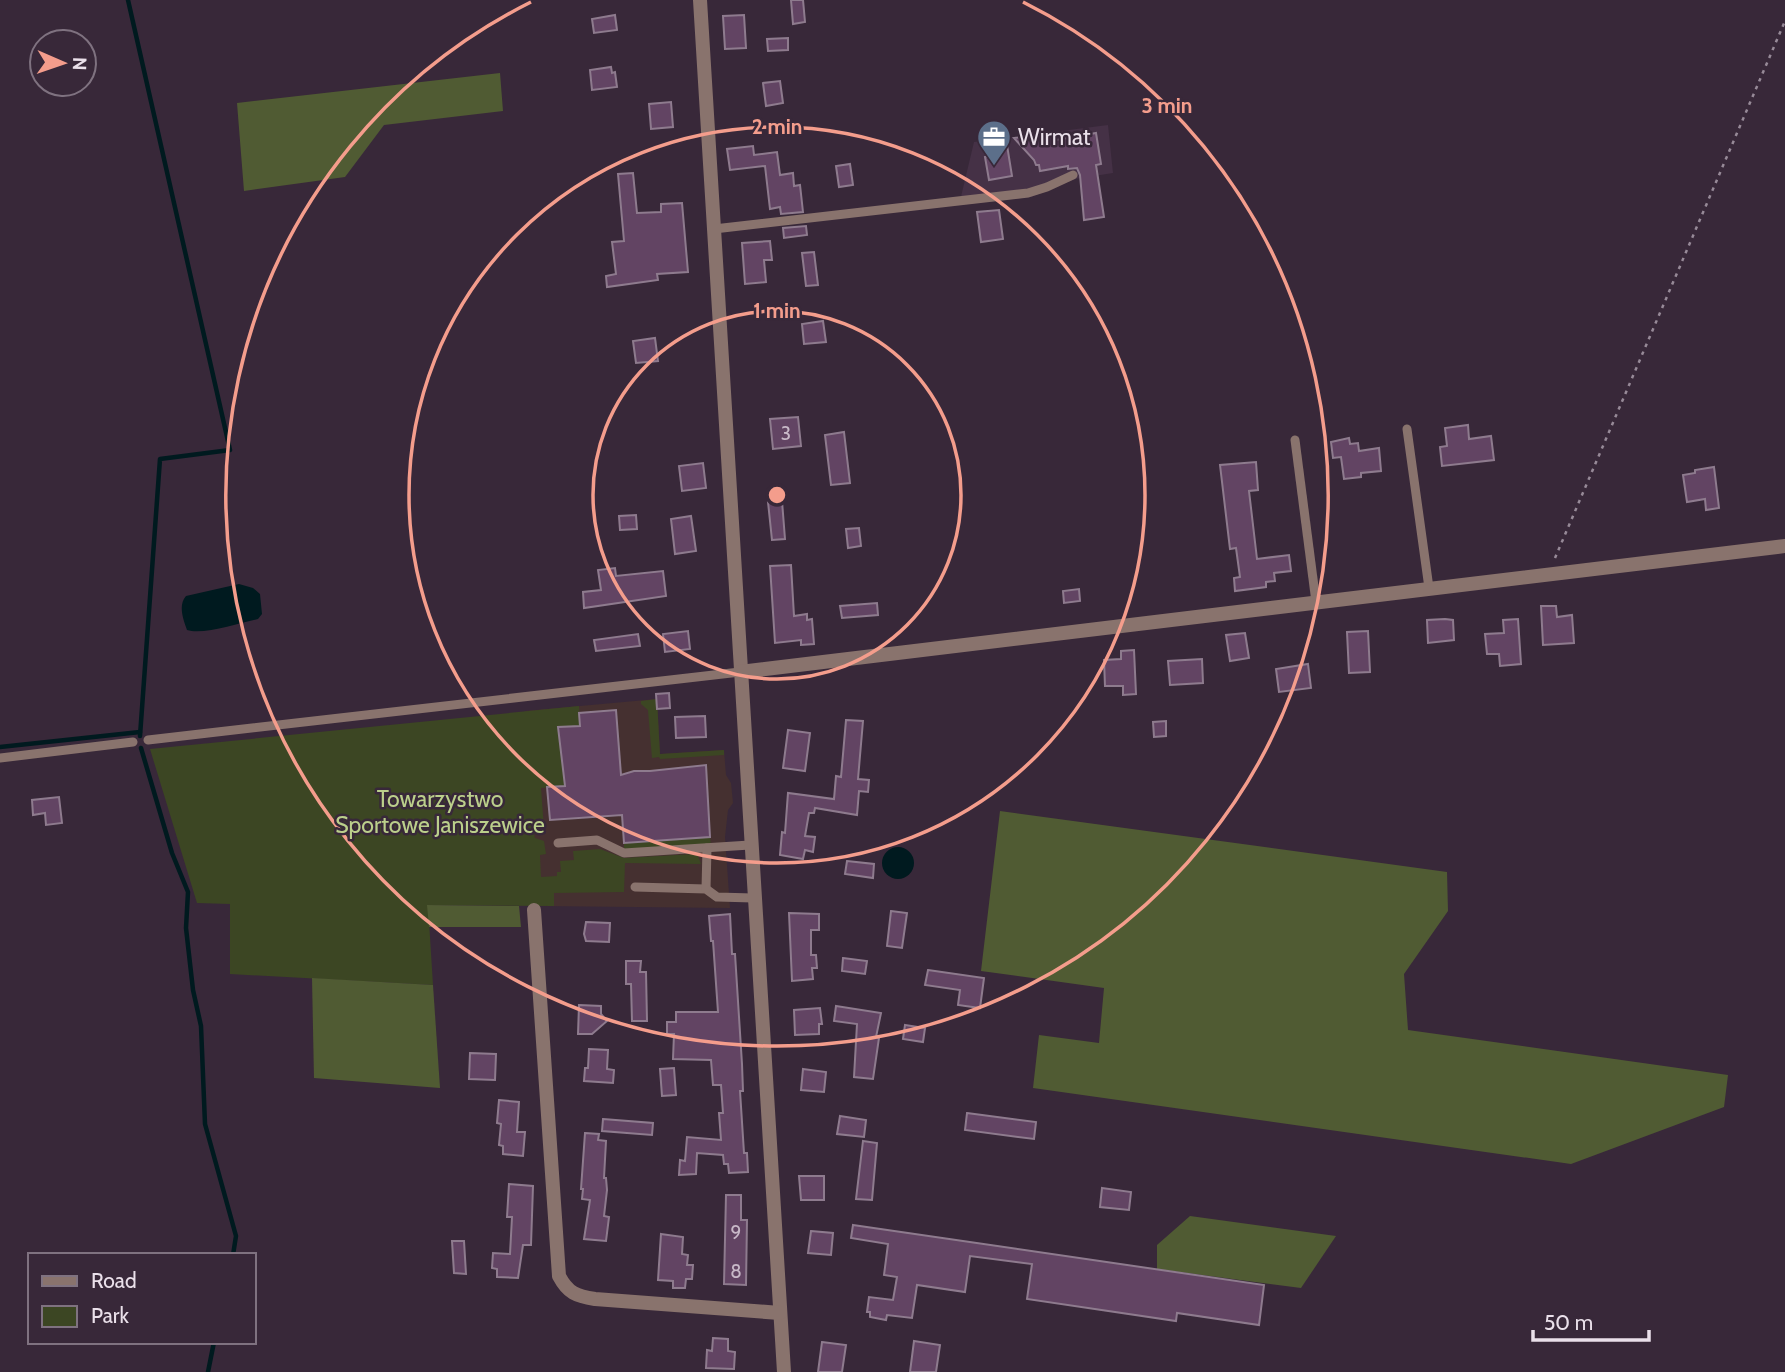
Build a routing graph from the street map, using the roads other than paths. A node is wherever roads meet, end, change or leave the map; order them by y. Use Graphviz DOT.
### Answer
graph roads {
  1 [pos="700,0"];
  2 [pos="1073,175"];
  3 [pos="714,229"];
  4 [pos="1407,429"];
  5 [pos="1295,440"];
  6 [pos="1785,546"];
  7 [pos="1430,588"];
  8 [pos="1317,602"];
  9 [pos="740,672"];
  10 [pos="148,740"];
  11 [pos="133,742"];
  12 [pos="0,758"];
  13 [pos="558,843"];
  14 [pos="750,845"];
  15 [pos="707,848"];
  16 [pos="635,887"];
  17 [pos="706,889"];
  18 [pos="753,898"];
  19 [pos="534,910"];
  20 [pos="780,1313"];
  21 [pos="784,1372"];
  1 -- 3 [label="street"];
  2 -- 3 [label="lane"];
  3 -- 9 [label="street"];
  4 -- 7 [label="lane"];
  5 -- 8 [label="lane"];
  6 -- 7 [label="street"];
  7 -- 8 [label="street"];
  8 -- 9 [label="street"];
  9 -- 10 [label="lane"];
  9 -- 14 [label="street"];
  11 -- 12 [label="lane"];
  13 -- 15 [label="lane"];
  14 -- 15 [label="lane"];
  14 -- 18 [label="street"];
  15 -- 17 [label="lane"];
  16 -- 17 [label="lane"];
  17 -- 18 [label="lane"];
  18 -- 20 [label="street"];
  19 -- 20 [label="street"];
  20 -- 21 [label="street"];
}
